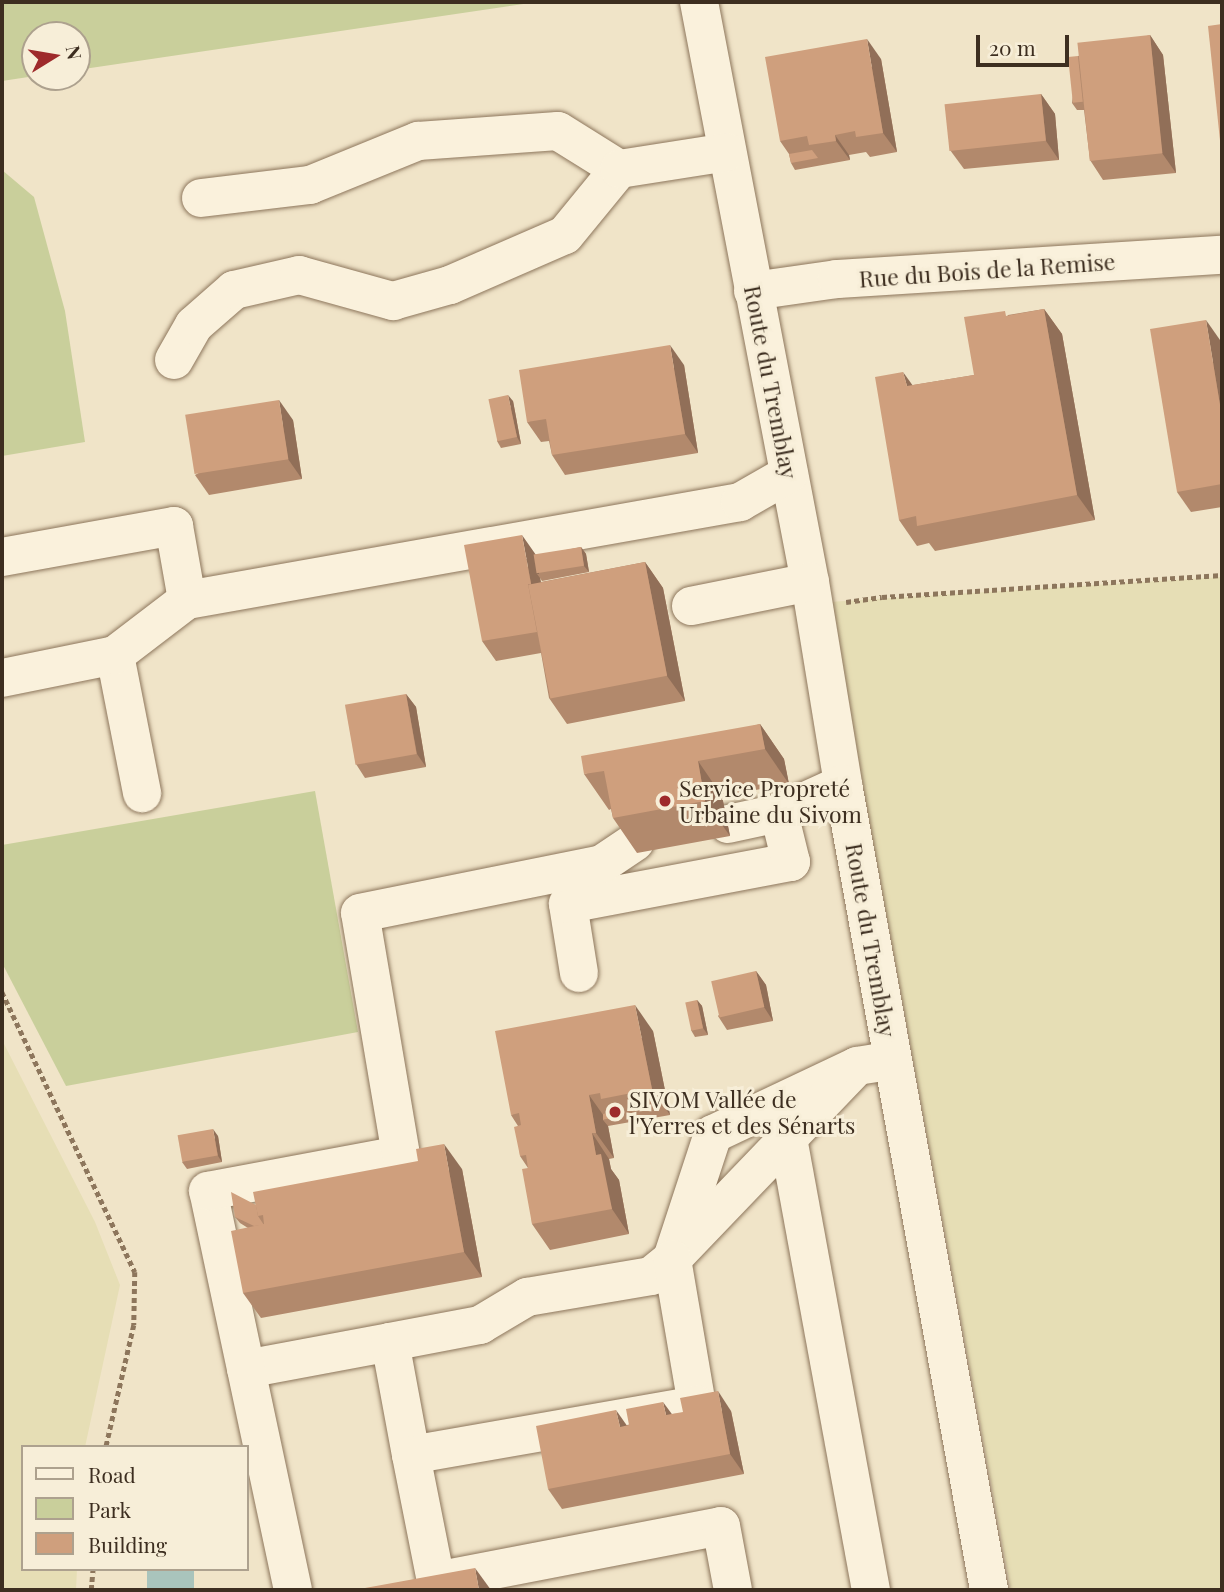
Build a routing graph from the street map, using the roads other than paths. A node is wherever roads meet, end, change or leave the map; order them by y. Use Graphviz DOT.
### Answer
graph roads {
  1 [pos="699,2"];
  2 [pos="727,152"];
  3 [pos="619,169"];
  4 [pos="201,198"];
  5 [pos="1222,255"];
  6 [pos="753,292"];
  7 [pos="174,360"];
  8 [pos="789,474"];
  9 [pos="2,556"];
  10 [pos="812,595"];
  11 [pos="187,600"];
  12 [pos="691,606"];
  13 [pos="115,655"];
  14 [pos="2,678"];
  15 [pos="843,784"];
  16 [pos="142,793"];
  17 [pos="779,813"];
  18 [pos="728,824"];
  19 [pos="635,842"];
  20 [pos="579,973"];
  21 [pos="875,1063"];
  22 [pos="788,1138"];
  23 [pos="672,1259"];
  24 [pos="390,1342"];
  25 [pos="246,1369"];
  26 [pos="411,1455"];
  27 [pos="293,1590"];
  28 [pos="733,1590"];
  29 [pos="871,1590"];
  30 [pos="989,1590"];
  1 -- 2 [label="street, Route du Tremblay"];
  2 -- 3 [label="street"];
  2 -- 6 [label="street, Route du Tremblay"];
  3 -- 4 [label="street"];
  3 -- 7 [label="street"];
  5 -- 6 [label="street, Rue du Bois de la Remise"];
  6 -- 8 [label="street, Route du Tremblay"];
  8 -- 10 [label="street, Route du Tremblay"];
  8 -- 11 [label="street"];
  9 -- 11 [label="street"];
  10 -- 12 [label="street"];
  10 -- 15 [label="street, Route du Tremblay"];
  11 -- 13 [label="street"];
  13 -- 14 [label="street"];
  13 -- 16 [label="street"];
  15 -- 17 [label="street"];
  15 -- 21 [label="street, Route du Tremblay"];
  17 -- 18 [label="street"];
  17 -- 20 [label="street"];
  19 -- 25 [label="street"];
  21 -- 22 [label="street"];
  21 -- 23 [label="street"];
  21 -- 30 [label="street, Route du Tremblay"];
  22 -- 23 [label="street"];
  22 -- 29 [label="street"];
  23 -- 24 [label="street"];
  23 -- 26 [label="street"];
  24 -- 25 [label="street"];
  24 -- 26 [label="street"];
  25 -- 27 [label="street"];
  26 -- 28 [label="street"];
}
